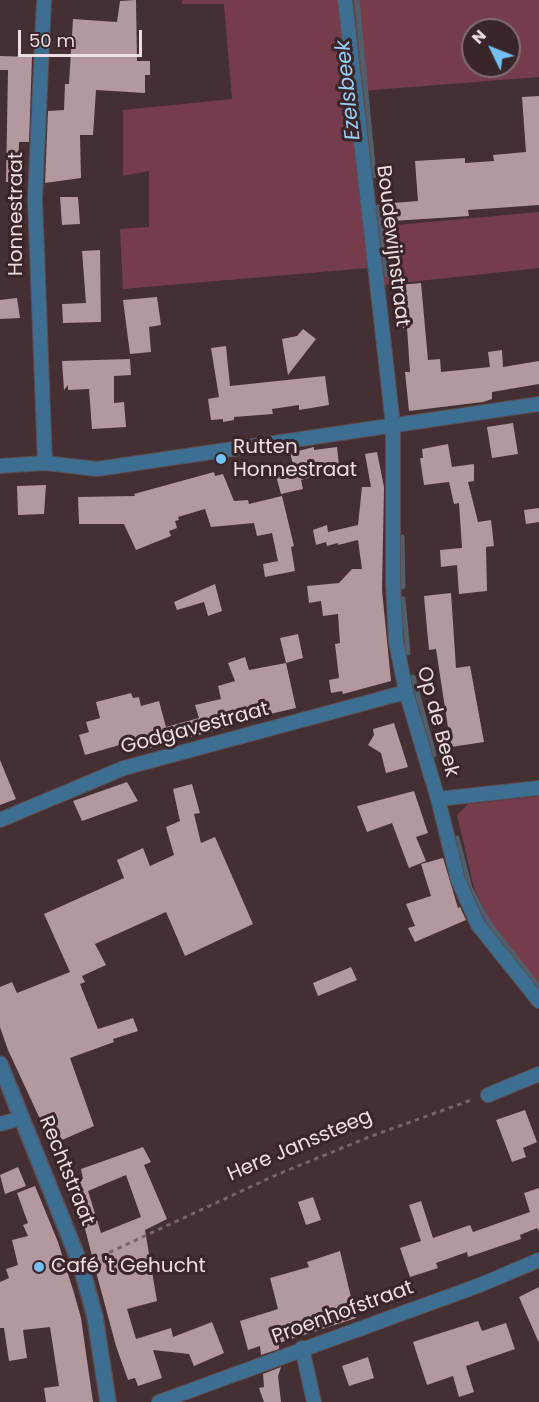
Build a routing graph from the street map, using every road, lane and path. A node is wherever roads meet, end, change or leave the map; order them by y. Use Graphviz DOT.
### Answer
graph roads {
  1 [pos="44,0"];
  2 [pos="345,0"];
  3 [pos="539,404"];
  4 [pos="393,425"];
  5 [pos="45,463"];
  6 [pos="0,466"];
  7 [pos="406,692"];
  8 [pos="539,788"];
  9 [pos="438,799"];
  10 [pos="0,820"];
  11 [pos="539,1001"];
  12 [pos="0,1064"];
  13 [pos="539,1074"];
  14 [pos="488,1095"];
  15 [pos="22,1118"];
  16 [pos="0,1124"];
  17 [pos="539,1260"];
  18 [pos="81,1266"];
  19 [pos="302,1348"];
  20 [pos="108,1402"];
  21 [pos="159,1402"];
  22 [pos="315,1402"];
  1 -- 5 [label="street, Honnestraat"];
  2 -- 4 [label="street, Boudewijnstraat"];
  3 -- 4 [label="street"];
  4 -- 5 [label="street"];
  4 -- 7 [label="street, Op de Beek"];
  5 -- 6 [label="street"];
  7 -- 9 [label="street, Op de Beek"];
  7 -- 10 [label="street, Godgavestraat"];
  8 -- 9 [label="street"];
  9 -- 11 [label="street, Op de Beek"];
  12 -- 15 [label="street, Rechtstraat"];
  13 -- 14 [label="street"];
  14 -- 18 [label="path, Here Janssteeg"];
  15 -- 16 [label="street"];
  15 -- 18 [label="street, Rechtstraat"];
  17 -- 19 [label="street, Proenhofstraat"];
  18 -- 20 [label="street, Rechtstraat"];
  19 -- 21 [label="street, Proenhofstraat"];
  19 -- 22 [label="street"];
}
